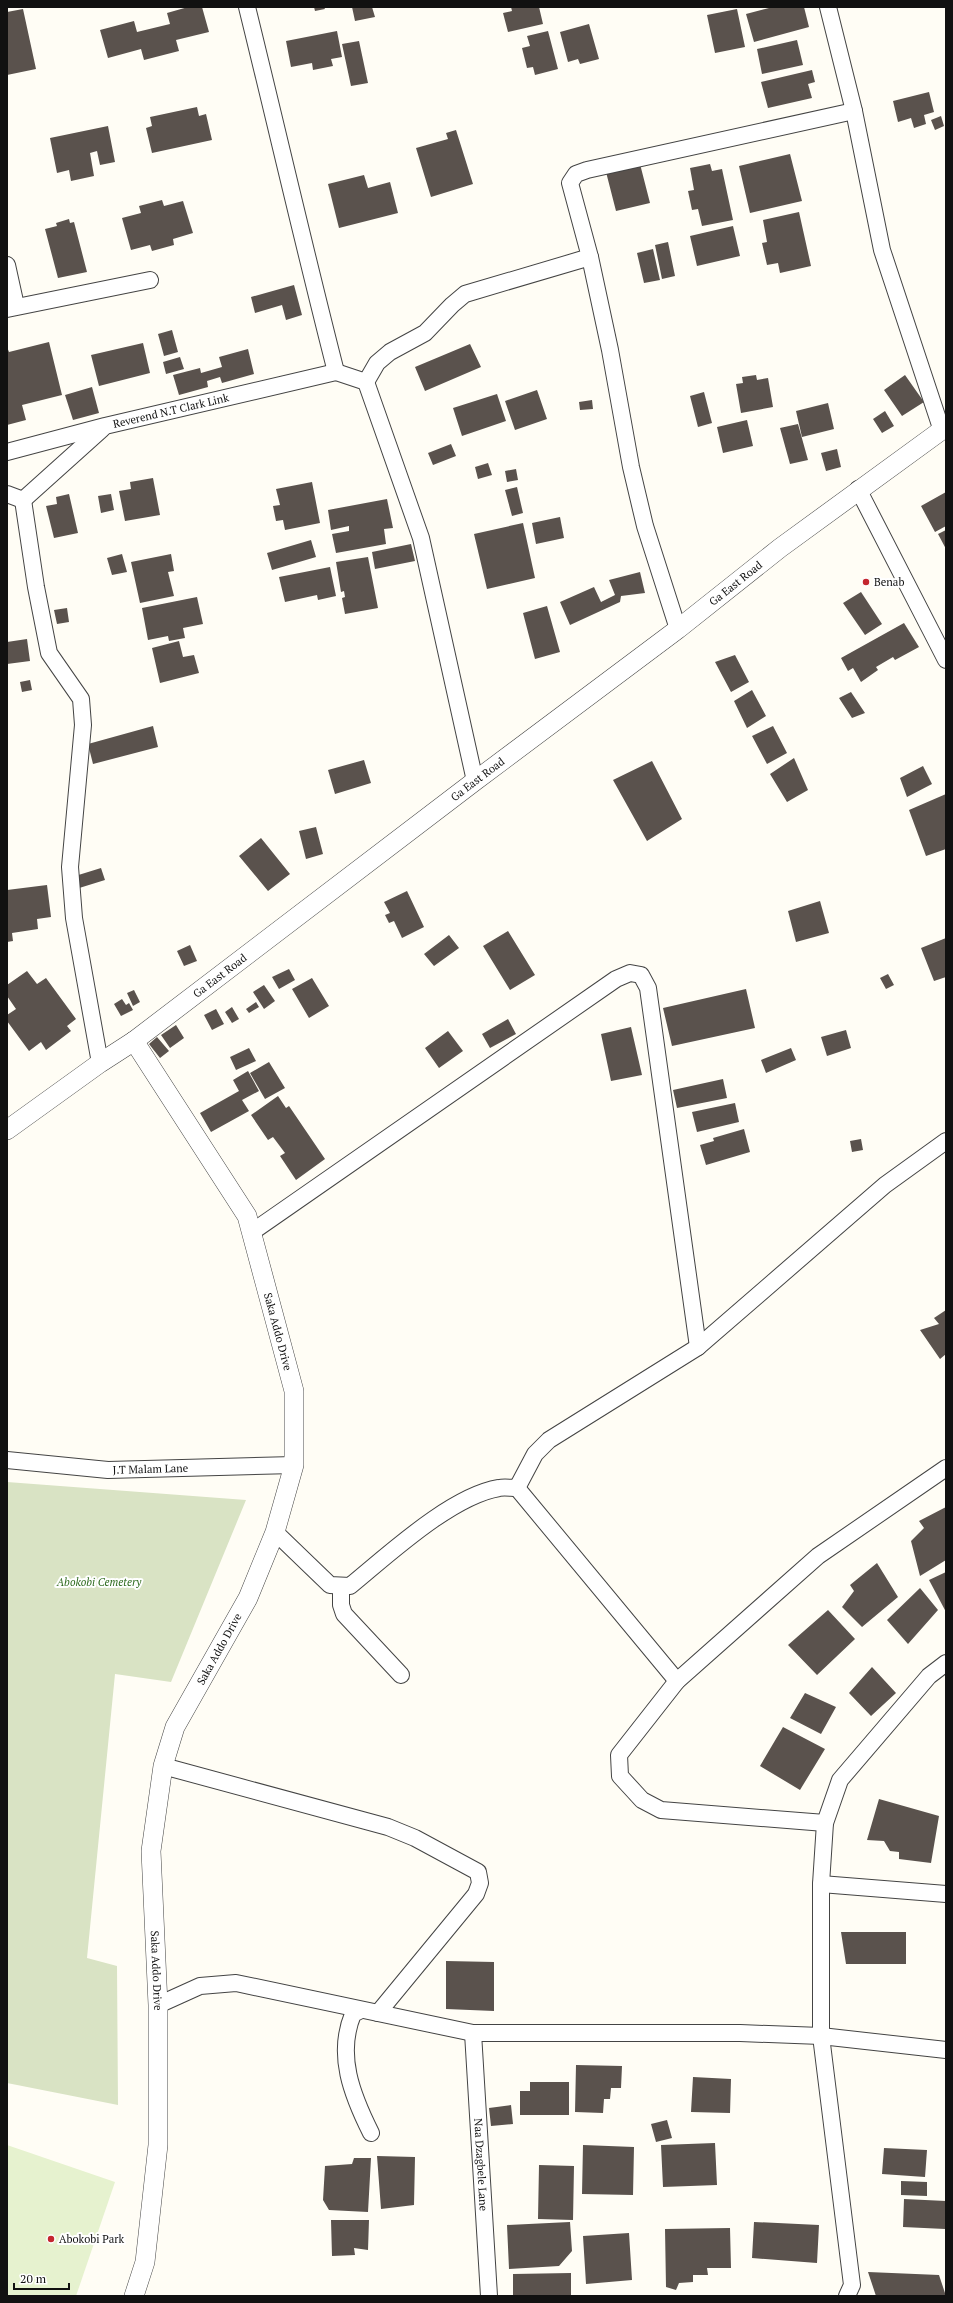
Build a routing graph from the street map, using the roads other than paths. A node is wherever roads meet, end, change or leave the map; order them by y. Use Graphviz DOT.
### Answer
graph roads {
  1 [pos="247,7"];
  2 [pos="828,7"];
  3 [pos="854,111"];
  4 [pos="590,257"];
  5 [pos="7,265"];
  6 [pos="150,280"];
  7 [pos="12,307"];
  8 [pos="336,372"];
  9 [pos="366,382"];
  10 [pos="105,426"];
  11 [pos="944,429"];
  12 [pos="7,452"];
  13 [pos="858,490"];
  14 [pos="7,494"];
  15 [pos="23,500"];
  16 [pos="678,629"];
  17 [pos="946,660"];
  18 [pos="475,781"];
  19 [pos="134,1041"];
  20 [pos="100,1063"];
  21 [pos="7,1130"];
  22 [pos="946,1141"];
  23 [pos="252,1232"];
  24 [pos="698,1347"];
  25 [pos="7,1460"];
  26 [pos="294,1465"];
  27 [pos="946,1468"];
  28 [pos="517,1488"];
  29 [pos="275,1532"];
  30 [pos="341,1587"];
  31 [pos="946,1663"];
  32 [pos="401,1675"];
  33 [pos="677,1681"];
  34 [pos="163,1766"];
  35 [pos="825,1823"];
  36 [pos="820,1884"];
  37 [pos="946,1894"];
  38 [pos="158,2005"];
  39 [pos="361,2010"];
  40 [pos="378,2013"];
  41 [pos="473,2033"];
  42 [pos="821,2036"];
  43 [pos="946,2050"];
  44 [pos="371,2133"];
  45 [pos="134,2296"];
  46 [pos="489,2296"];
  47 [pos="847,2296"];
  1 -- 8 [label="street"];
  2 -- 3 [label="street"];
  3 -- 4 [label="street"];
  3 -- 11 [label="street"];
  4 -- 9 [label="street"];
  4 -- 16 [label="street"];
  5 -- 7 [label="street"];
  6 -- 7 [label="street"];
  8 -- 9 [label="street"];
  8 -- 10 [label="street, Reverend N.T Clark Link"];
  9 -- 18 [label="street"];
  10 -- 12 [label="street, Reverend N.T Clark Link"];
  10 -- 15 [label="street"];
  11 -- 13 [label="street, Ga East Road"];
  13 -- 16 [label="street, Ga East Road"];
  13 -- 17 [label="street"];
  14 -- 15 [label="street"];
  15 -- 20 [label="street"];
  16 -- 18 [label="street, Ga East Road"];
  18 -- 19 [label="street, Ga East Road"];
  19 -- 20 [label="street, Ga East Road"];
  19 -- 23 [label="street, Saka Addo Drive"];
  20 -- 21 [label="street, Ga East Road"];
  22 -- 24 [label="street"];
  23 -- 24 [label="street"];
  23 -- 26 [label="street, Saka Addo Drive"];
  24 -- 28 [label="street"];
  25 -- 26 [label="street, J.T Malam Lane"];
  26 -- 29 [label="street, Saka Addo Drive"];
  27 -- 33 [label="street"];
  28 -- 30 [label="street"];
  28 -- 33 [label="street"];
  29 -- 30 [label="street"];
  29 -- 34 [label="street, Saka Addo Drive"];
  30 -- 32 [label="street"];
  31 -- 35 [label="street"];
  33 -- 35 [label="street"];
  34 -- 38 [label="street, Saka Addo Drive"];
  34 -- 40 [label="street"];
  35 -- 36 [label="street"];
  36 -- 37 [label="street"];
  36 -- 42 [label="street"];
  38 -- 39 [label="street"];
  38 -- 45 [label="street, Saka Addo Drive"];
  39 -- 40 [label="street"];
  39 -- 44 [label="street"];
  40 -- 41 [label="street"];
  41 -- 42 [label="street"];
  41 -- 46 [label="street, Naa Dzagbele Lane"];
  42 -- 43 [label="street"];
  42 -- 47 [label="street"];
}
